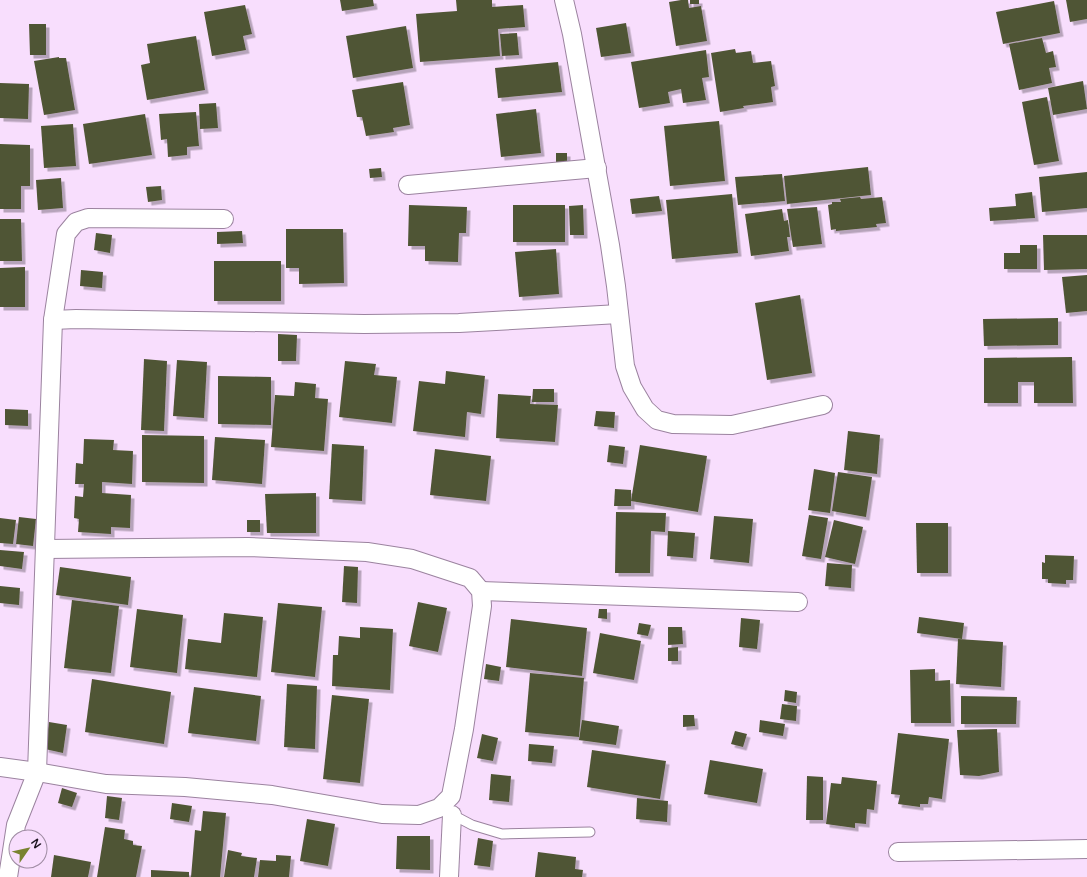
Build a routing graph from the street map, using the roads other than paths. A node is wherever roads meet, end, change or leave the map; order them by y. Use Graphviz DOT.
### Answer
graph roads {
  1 [pos="564,0"];
  2 [pos="597,168"];
  3 [pos="408,185"];
  4 [pos="224,219"];
  5 [pos="619,314"];
  6 [pos="53,320"];
  7 [pos="823,405"];
  8 [pos="45,549"];
  9 [pos="481,590"];
  10 [pos="798,602"];
  11 [pos="0,767"];
  12 [pos="37,772"];
  13 [pos="446,811"];
  14 [pos="590,832"];
  15 [pos="1087,848"];
  16 [pos="898,852"];
  17 [pos="8,877"];
  18 [pos="449,877"];
  1 -- 2 [label="street"];
  2 -- 3 [label="street"];
  2 -- 5 [label="street"];
  4 -- 6 [label="street"];
  5 -- 6 [label="street"];
  5 -- 7 [label="street"];
  6 -- 8 [label="street"];
  8 -- 9 [label="street"];
  8 -- 12 [label="street"];
  9 -- 10 [label="street"];
  9 -- 13 [label="street"];
  11 -- 12 [label="street"];
  12 -- 13 [label="street"];
  12 -- 17 [label="street"];
  13 -- 14 [label="lane"];
  13 -- 18 [label="street"];
  15 -- 16 [label="street"];
}
